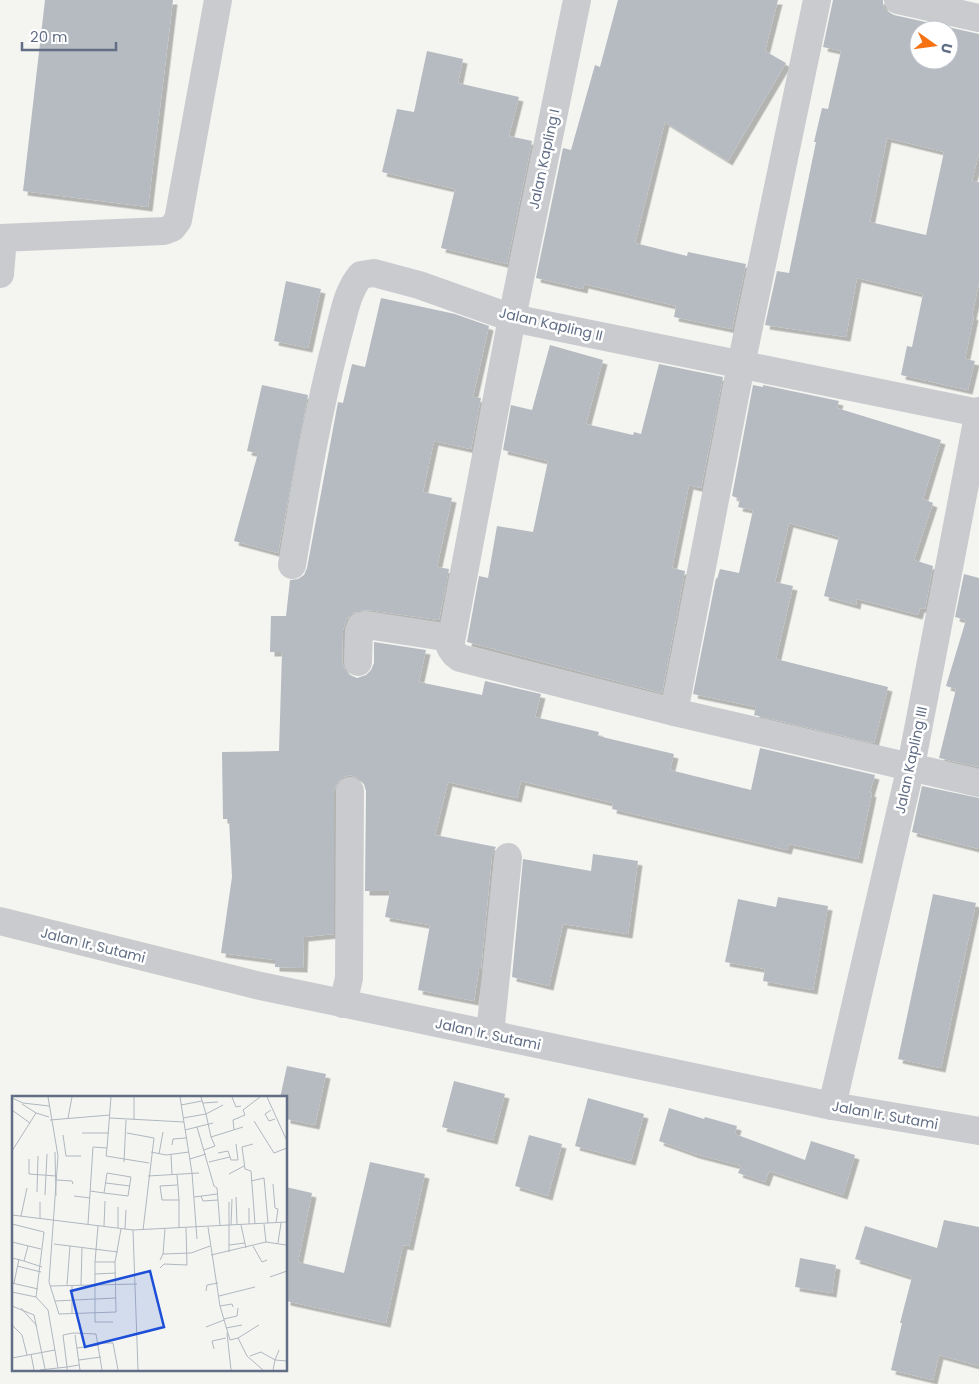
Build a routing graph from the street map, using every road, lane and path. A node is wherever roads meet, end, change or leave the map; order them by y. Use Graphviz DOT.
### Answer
graph roads {
  1 [pos="218,0"];
  2 [pos="577,0"];
  3 [pos="817,0"];
  4 [pos="898,0"];
  5 [pos="979,18"];
  6 [pos="1,238"];
  7 [pos="0,274"];
  8 [pos="512,318"];
  9 [pos="741,365"];
  10 [pos="979,412"];
  11 [pos="292,564"];
  12 [pos="451,638"];
  13 [pos="358,662"];
  14 [pos="674,712"];
  15 [pos="911,766"];
  16 [pos="979,782"];
  17 [pos="350,791"];
  18 [pos="508,857"];
  19 [pos="0,922"];
  20 [pos="343,1004"];
  21 [pos="490,1034"];
  22 [pos="832,1106"];
  23 [pos="979,1132"];
  1 -- 6 [label="street"];
  2 -- 8 [label="street, Jalan Kapling I"];
  3 -- 9 [label="street"];
  4 -- 5 [label="street"];
  6 -- 7 [label="street"];
  8 -- 9 [label="street, Jalan Kapling II"];
  8 -- 11 [label="street, Jalan Kapling II"];
  8 -- 12 [label="street, Jalan Kapling I"];
  9 -- 10 [label="street, Jalan Kapling II"];
  9 -- 14 [label="street"];
  10 -- 15 [label="street, Jalan Kapling III"];
  12 -- 13 [label="street"];
  12 -- 14 [label="street"];
  14 -- 15 [label="street"];
  15 -- 16 [label="street"];
  15 -- 22 [label="street, Jalan Kapling III"];
  17 -- 20 [label="street"];
  18 -- 21 [label="street"];
  19 -- 20 [label="street, Jalan Ir. Sutami"];
  20 -- 21 [label="street, Jalan Ir. Sutami"];
  21 -- 22 [label="street, Jalan Ir. Sutami"];
  22 -- 23 [label="street, Jalan Ir. Sutami"];
}
